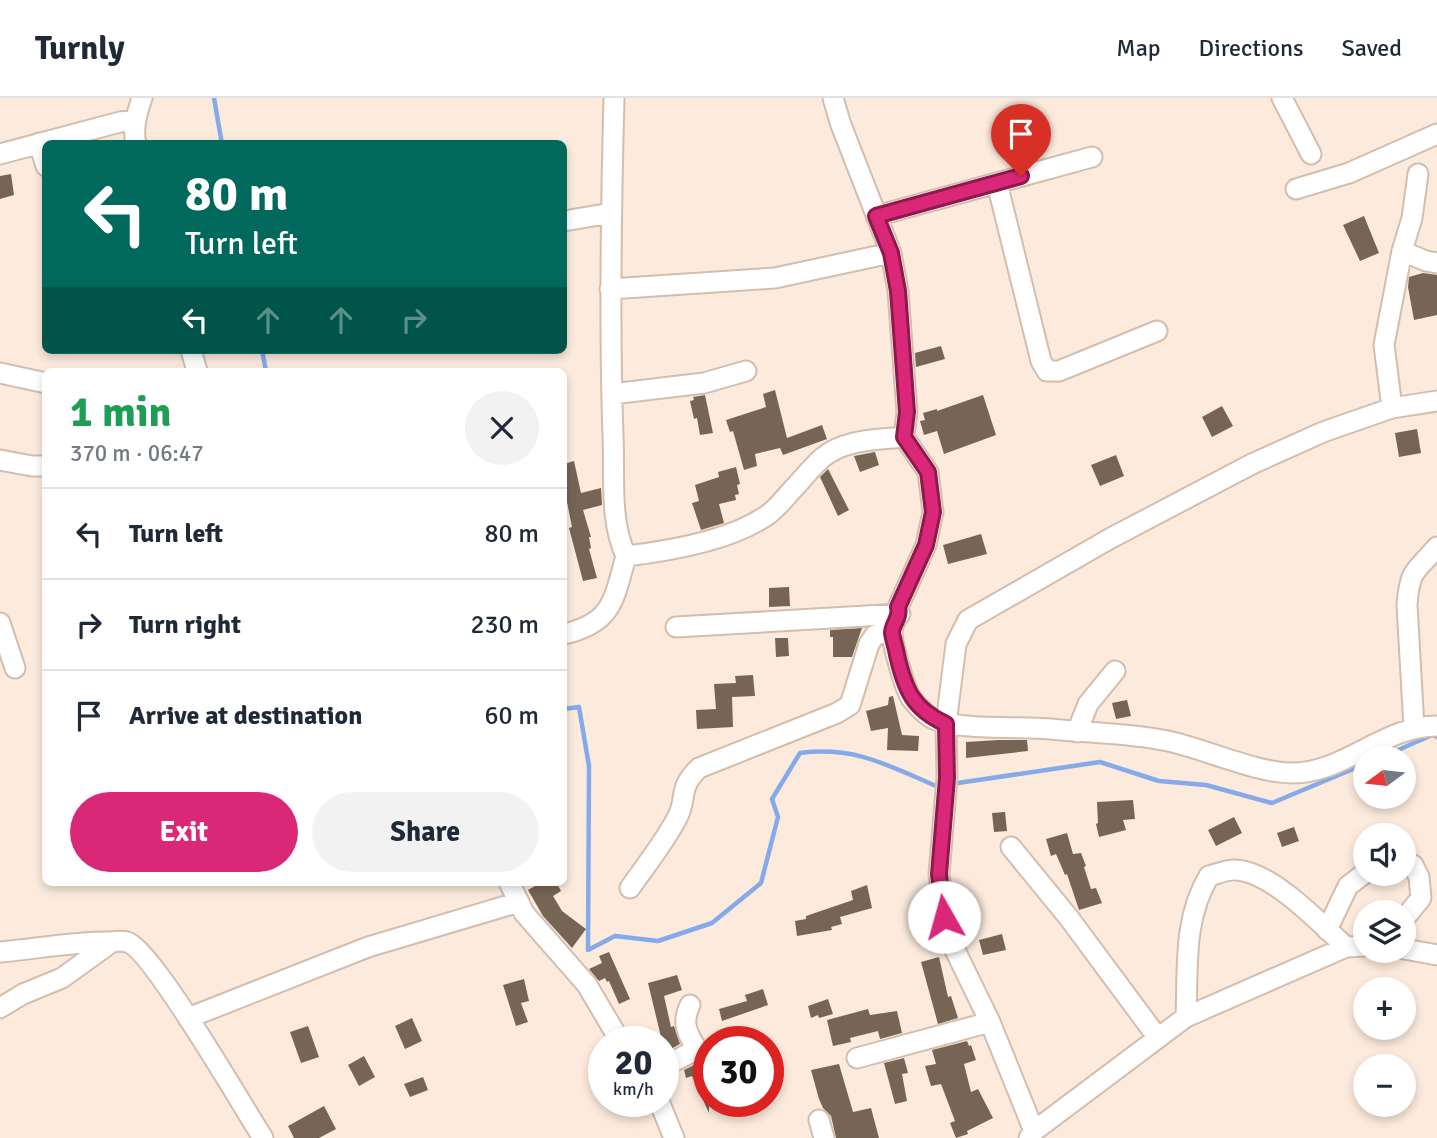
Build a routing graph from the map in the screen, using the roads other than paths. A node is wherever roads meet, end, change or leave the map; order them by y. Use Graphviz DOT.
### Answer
graph roads {
  1 [pos="142,98"];
  2 [pos="614,98"];
  3 [pos="833,98"];
  4 [pos="1282,98"];
  5 [pos="128,121"];
  6 [pos="1437,134"];
  7 [pos="50,140"];
  8 [pos="135,140"];
  9 [pos="42,142"];
  10 [pos="39,143"];
  11 [pos="42,153"];
  12 [pos="0,154"];
  13 [pos="1311,154"];
  14 [pos="1092,157"];
  15 [pos="1418,174"];
  16 [pos="997,183"];
  17 [pos="1296,189"];
  18 [pos="611,213"];
  19 [pos="876,216"];
  20 [pos="567,220"];
  21 [pos="1402,251"];
  22 [pos="891,253"];
  23 [pos="1437,263"];
  24 [pos="610,289"];
  25 [pos="1157,331"];
  26 [pos="746,371"];
  27 [pos="0,373"];
  28 [pos="42,382"];
  29 [pos="612,394"];
  30 [pos="1437,401"];
  31 [pos="1392,408"];
  32 [pos="904,437"];
  33 [pos="0,460"];
  34 [pos="42,466"];
  35 [pos="1437,547"];
  36 [pos="626,556"];
  37 [pos="896,622"];
  38 [pos="0,623"];
  39 [pos="676,627"];
  40 [pos="567,633"];
  41 [pos="15,668"];
  42 [pos="1115,671"];
  43 [pos="946,724"];
  44 [pos="1437,726"];
  45 [pos="1414,727"];
  46 [pos="1077,732"];
  47 [pos="1011,847"];
  48 [pos="1416,870"];
  49 [pos="1353,882"];
  50 [pos="511,886"];
  51 [pos="630,888"];
  52 [pos="519,902"];
  53 [pos="1416,904"];
  54 [pos="1327,930"];
  55 [pos="111,942"];
  56 [pos="1353,945"];
  57 [pos="1353,947"];
  58 [pos="1416,951"];
  59 [pos="0,952"];
  60 [pos="1437,955"];
  61 [pos="690,1005"];
  62 [pos="0,1008"];
  63 [pos="1186,1017"];
  64 [pos="188,1018"];
  65 [pos="990,1022"];
  66 [pos="611,1026"];
  67 [pos="1158,1038"];
  68 [pos="857,1058"];
  69 [pos="679,1059"];
  70 [pos="665,1117"];
  71 [pos="1032,1135"];
  72 [pos="263,1138"];
  73 [pos="674,1138"];
  1 -- 5 [label="street"];
  2 -- 18 [label="street"];
  3 -- 19 [label="street"];
  4 -- 13 [label="street"];
  5 -- 7 [label="street"];
  5 -- 8 [label="street"];
  6 -- 17 [label="street"];
  9 -- 10 [label="street"];
  10 -- 11 [label="street"];
  10 -- 12 [label="street"];
  14 -- 16 [label="street"];
  15 -- 21 [label="street"];
  16 -- 19 [label="street"];
  16 -- 25 [label="street"];
  18 -- 20 [label="street"];
  18 -- 24 [label="street"];
  19 -- 22 [label="street"];
  21 -- 23 [label="street"];
  21 -- 31 [label="street"];
  22 -- 24 [label="street"];
  22 -- 32 [label="street"];
  24 -- 29 [label="street"];
  26 -- 29 [label="street"];
  27 -- 28 [label="street"];
  29 -- 36 [label="street"];
  30 -- 31 [label="street"];
  31 -- 43 [label="street"];
  32 -- 36 [label="street"];
  32 -- 37 [label="street"];
  33 -- 34 [label="street"];
  35 -- 45 [label="street"];
  36 -- 40 [label="street"];
  37 -- 39 [label="street"];
  37 -- 43 [label="street"];
  37 -- 51 [label="street"];
  38 -- 41 [label="street"];
  42 -- 46 [label="street"];
  43 -- 46 [label="street"];
  43 -- 65 [label="street"];
  44 -- 45 [label="street"];
  45 -- 46 [label="street"];
  47 -- 67 [label="street"];
  48 -- 53 [label="street"];
  49 -- 54 [label="street"];
  50 -- 52 [label="street"];
  52 -- 64 [label="street"];
  52 -- 66 [label="street"];
  54 -- 56 [label="street"];
  54 -- 63 [label="street"];
  55 -- 59 [label="street"];
  55 -- 62 [label="street"];
  55 -- 64 [label="street"];
  57 -- 63 [label="street"];
  58 -- 60 [label="street"];
  61 -- 69 [label="street"];
  63 -- 67 [label="street"];
  64 -- 72 [label="street"];
  65 -- 68 [label="street"];
  65 -- 71 [label="street"];
  67 -- 71 [label="street"];
  70 -- 73 [label="street"];
}
